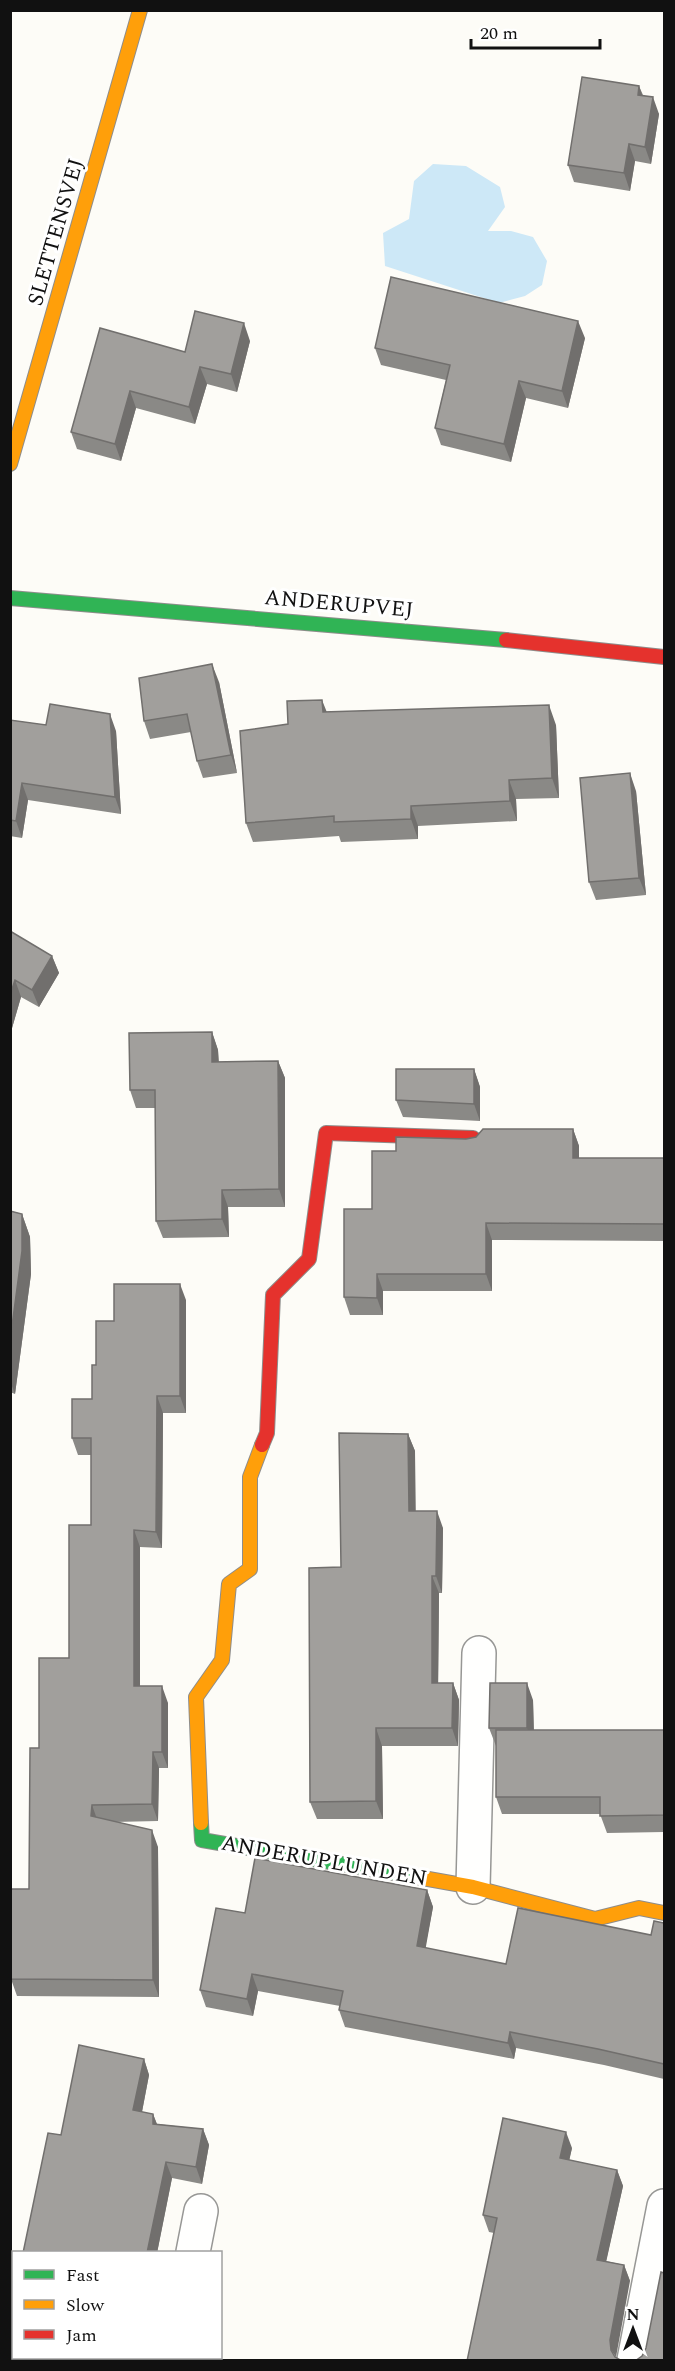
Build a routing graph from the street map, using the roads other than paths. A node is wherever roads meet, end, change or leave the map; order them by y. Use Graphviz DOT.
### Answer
graph roads {
  1 [pos="140,10"];
  2 [pos="10,464"];
  3 [pos="10,598"];
  4 [pos="664,657"];
  5 [pos="473,1138"];
  6 [pos="479,1653"];
  7 [pos="473,1887"];
  8 [pos="664,1913"];
  9 [pos="664,2206"];
  10 [pos="201,2211"];
  11 [pos="193,2251"];
  12 [pos="634,2361"];
  1 -- 2 [label="street, SLETTENSVEJ"];
  3 -- 4 [label="street, ANDERUPVEJ"];
  5 -- 7 [label="street, ANDERUPLUNDEN"];
  6 -- 7 [label="street"];
  7 -- 8 [label="street, ANDERUPLUNDEN"];
  9 -- 12 [label="street"];
  10 -- 11 [label="street"];
}
